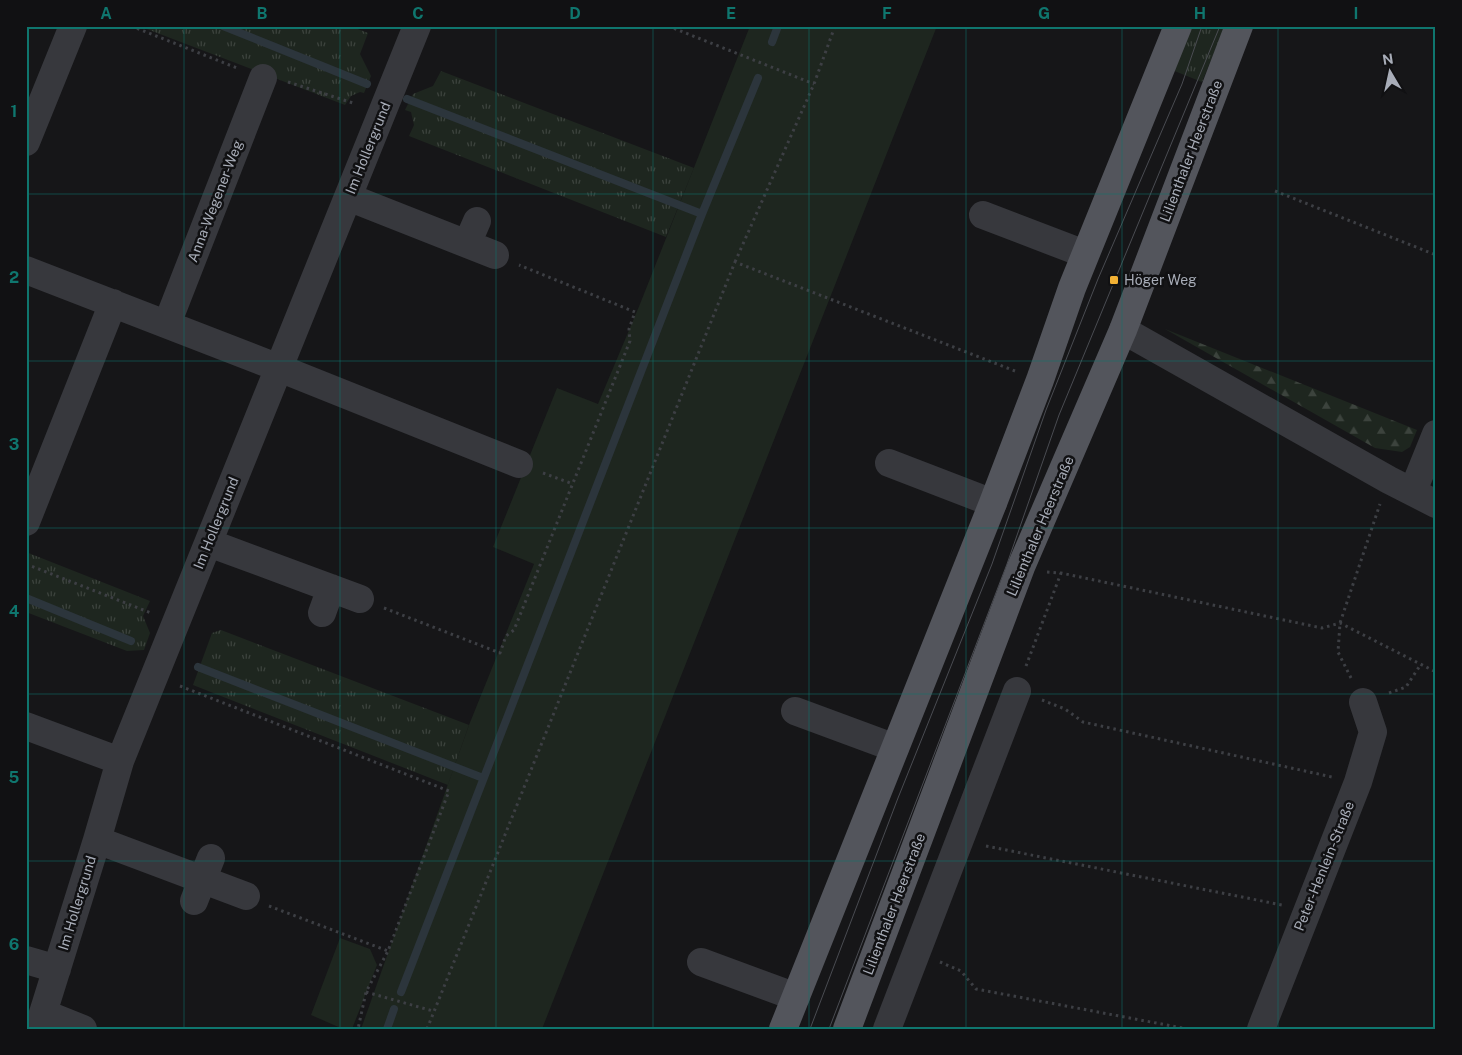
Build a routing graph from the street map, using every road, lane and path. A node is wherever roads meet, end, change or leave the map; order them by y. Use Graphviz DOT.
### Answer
graph roads {
  1 [pos="73,26"];
  2 [pos="131,26"];
  3 [pos="418,26"];
  4 [pos="668,26"];
  5 [pos="835,26"];
  6 [pos="1178,26"];
  7 [pos="1239,26"];
  8 [pos="263,78"];
  9 [pos="814,84"];
  10 [pos="383,113"];
  11 [pos="26,142"];
  12 [pos="1275,191"];
  13 [pos="348,197"];
  14 [pos="983,215"];
  15 [pos="1085,254"];
  16 [pos="495,255"];
  17 [pos="1436,256"];
  18 [pos="735,262"];
  19 [pos="26,270"];
  20 [pos="113,304"];
  21 [pos="167,324"];
  22 [pos="1123,330"];
  23 [pos="279,368"];
  24 [pos="1040,380"];
  25 [pos="1436,434"];
  26 [pos="519,464"];
  27 [pos="889,464"];
  28 [pos="1388,480"];
  29 [pos="1424,498"];
  30 [pos="993,503"];
  31 [pos="26,522"];
  32 [pos="208,542"];
  33 [pos="26,564"];
  34 [pos="328,579"];
  35 [pos="360,599"];
  36 [pos="322,613"];
  37 [pos="176,623"];
  38 [pos="1340,623"];
  39 [pos="1421,664"];
  40 [pos="1436,672"];
  41 [pos="155,676"];
  42 [pos="1017,691"];
  43 [pos="1363,702"];
  44 [pos="794,711"];
  45 [pos="26,726"];
  46 [pos="895,748"];
  47 [pos="120,761"];
  48 [pos="1358,782"];
  49 [pos="97,840"];
  50 [pos="960,841"];
  51 [pos="246,896"];
  52 [pos="1307,910"];
  53 [pos="388,951"];
  54 [pos="915,952"];
  55 [pos="26,960"];
  56 [pos="701,962"];
  57 [pos="57,968"];
  58 [pos="366,992"];
  59 [pos="796,997"];
  60 [pos="433,1011"];
  61 [pos="40,1021"];
  62 [pos="83,1029"];
  63 [pos="358,1029"];
  64 [pos="427,1029"];
  65 [pos="783,1029"];
  66 [pos="847,1029"];
  67 [pos="887,1029"];
  68 [pos="1188,1029"];
  69 [pos="1261,1029"];
  1 -- 11 [label="street"];
  2 -- 8 [label="path"];
  3 -- 10 [label="street, Im Hollergrund"];
  4 -- 9 [label="path"];
  5 -- 9 [label="path"];
  6 -- 15 [label="main road"];
  7 -- 22 [label="main road, Lilienthaler Heerstraße"];
  8 -- 10 [label="path"];
  8 -- 21 [label="street, Anna-Wegener-Weg"];
  9 -- 18 [label="path"];
  10 -- 13 [label="street, Im Hollergrund"];
  12 -- 17 [label="path"];
  13 -- 16 [label="street"];
  13 -- 23 [label="street, Im Hollergrund"];
  14 -- 15 [label="street"];
  15 -- 24 [label="main road"];
  18 -- 24 [label="path"];
  18 -- 60 [label="path"];
  19 -- 20 [label="street"];
  20 -- 21 [label="street"];
  20 -- 31 [label="street"];
  21 -- 23 [label="street"];
  22 -- 28 [label="street"];
  22 -- 66 [label="main road, Lilienthaler Heerstraße"];
  23 -- 26 [label="street"];
  23 -- 32 [label="street, Im Hollergrund"];
  24 -- 30 [label="main road"];
  25 -- 29 [label="street"];
  27 -- 30 [label="street"];
  28 -- 29 [label="street"];
  28 -- 38 [label="path"];
  30 -- 46 [label="main road"];
  32 -- 34 [label="street"];
  32 -- 37 [label="street, Im Hollergrund"];
  33 -- 37 [label="path"];
  34 -- 35 [label="street"];
  34 -- 36 [label="street"];
  37 -- 41 [label="street, Im Hollergrund"];
  38 -- 39 [label="path"];
  38 -- 42 [label="path"];
  38 -- 43 [label="path"];
  39 -- 40 [label="path"];
  39 -- 43 [label="path"];
  41 -- 47 [label="street, Im Hollergrund"];
  41 -- 53 [label="path"];
  42 -- 48 [label="path"];
  42 -- 50 [label="street"];
  43 -- 48 [label="street, Peter-Henlein-Straße"];
  44 -- 46 [label="street"];
  45 -- 47 [label="street"];
  46 -- 59 [label="main road"];
  47 -- 49 [label="street, Im Hollergrund"];
  48 -- 52 [label="street, Peter-Henlein-Straße"];
  49 -- 51 [label="street"];
  49 -- 57 [label="street, Im Hollergrund"];
  50 -- 52 [label="path"];
  50 -- 54 [label="street"];
  51 -- 53 [label="path"];
  52 -- 69 [label="street, Peter-Henlein-Straße"];
  53 -- 58 [label="path"];
  54 -- 67 [label="street"];
  54 -- 68 [label="path"];
  55 -- 57 [label="street"];
  56 -- 59 [label="street"];
  57 -- 61 [label="street, Im Hollergrund"];
  58 -- 60 [label="path"];
  58 -- 63 [label="path"];
  59 -- 65 [label="main road"];
  60 -- 64 [label="path"];
  61 -- 62 [label="street"];
}
